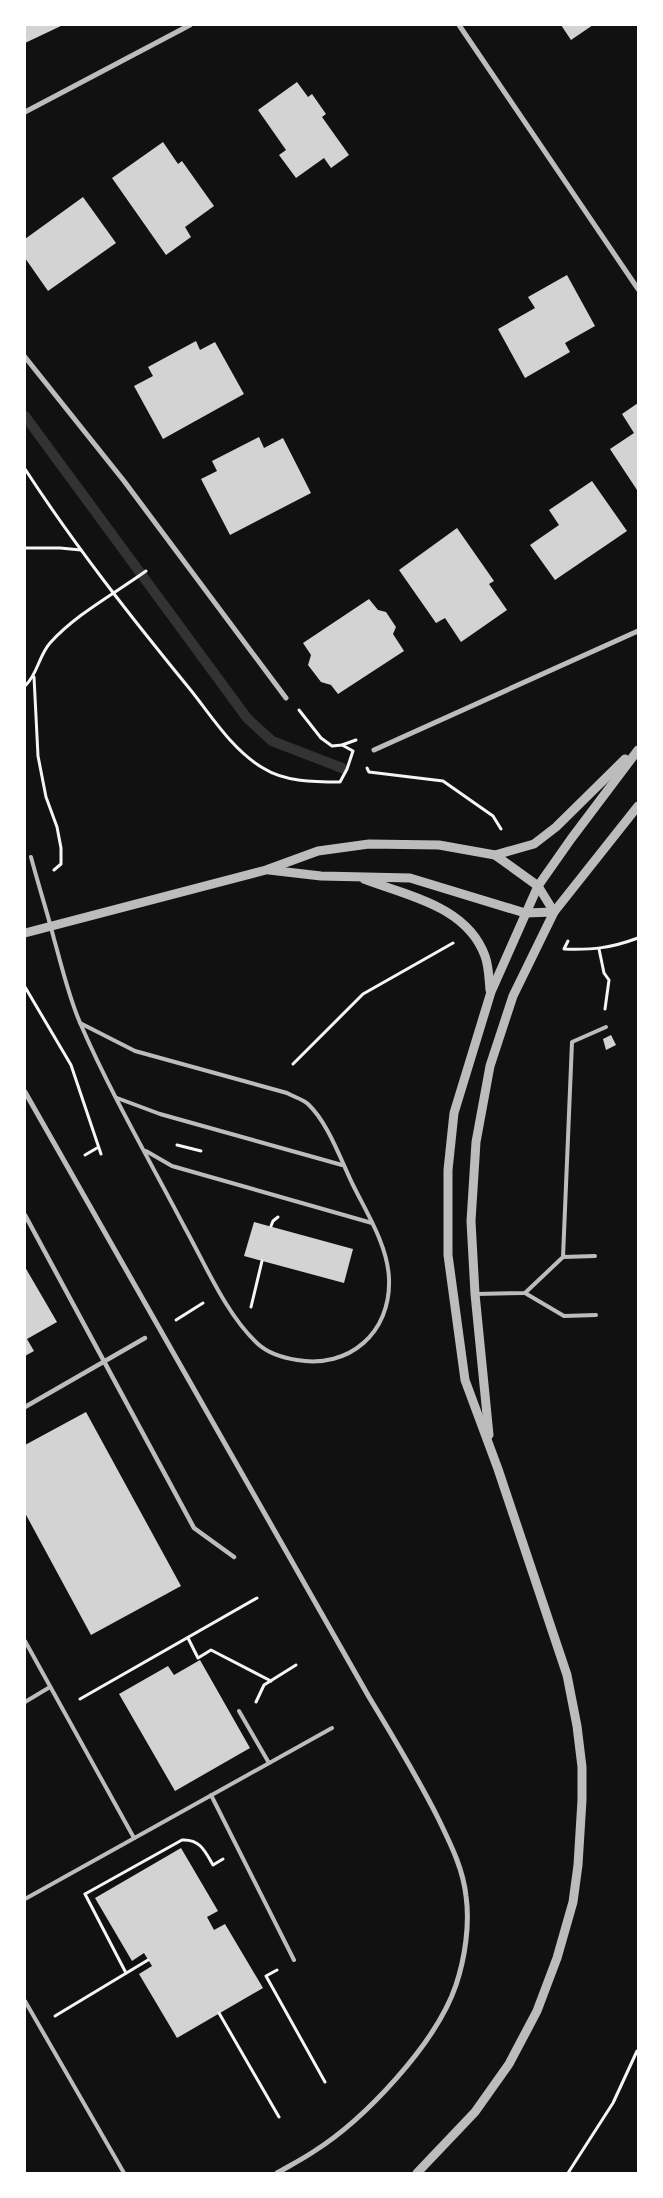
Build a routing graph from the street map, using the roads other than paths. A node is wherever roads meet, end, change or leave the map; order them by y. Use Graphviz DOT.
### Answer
graph roads {
  1 [pos="190,25"];
  2 [pos="459,25"];
  3 [pos="25,112"];
  4 [pos="638,289"];
  5 [pos="25,357"];
  6 [pos="638,631"];
  7 [pos="286,698"];
  8 [pos="638,748"];
  9 [pos="374,750"];
  10 [pos="638,806"];
  11 [pos="495,855"];
  12 [pos="30,857"];
  13 [pos="266,870"];
  14 [pos="356,877"];
  15 [pos="538,886"];
  16 [pos="554,912"];
  17 [pos="525,913"];
  18 [pos="51,928"];
  19 [pos="25,933"];
  20 [pos="491,992"];
  21 [pos="80,1023"];
  22 [pos="604,1028"];
  23 [pos="25,1092"];
  24 [pos="116,1098"];
  25 [pos="144,1150"];
  26 [pos="342,1165"];
  27 [pos="25,1215"];
  28 [pos="372,1223"];
  29 [pos="595,1256"];
  30 [pos="563,1257"];
  31 [pos="525,1293"];
  32 [pos="475,1294"];
  33 [pos="596,1315"];
  34 [pos="146,1338"];
  35 [pos="104,1362"];
  36 [pos="25,1407"];
  37 [pos="490,1448"];
  38 [pos="234,1556"];
  39 [pos="25,1641"];
  40 [pos="50,1687"];
  41 [pos="25,1702"];
  42 [pos="239,1710"];
  43 [pos="332,1728"];
  44 [pos="269,1763"];
  45 [pos="211,1795"];
  46 [pos="134,1838"];
  47 [pos="25,1899"];
  48 [pos="294,1960"];
  49 [pos="25,2001"];
  50 [pos="124,2173"];
  51 [pos="277,2173"];
  52 [pos="417,2173"];
  1 -- 3 [label="street"];
  2 -- 4 [label="street"];
  5 -- 7 [label="street"];
  6 -- 9 [label="street"];
  8 -- 11 [label="street"];
  8 -- 15 [label="street"];
  10 -- 16 [label="street"];
  11 -- 13 [label="street"];
  11 -- 15 [label="street"];
  12 -- 18 [label="lane"];
  13 -- 14 [label="street"];
  13 -- 18 [label="street"];
  14 -- 17 [label="street"];
  14 -- 20 [label="street"];
  15 -- 16 [label="street"];
  15 -- 17 [label="street"];
  16 -- 17 [label="street"];
  16 -- 32 [label="street"];
  17 -- 20 [label="street"];
  18 -- 19 [label="street"];
  18 -- 21 [label="lane"];
  20 -- 37 [label="street"];
  21 -- 24 [label="lane"];
  21 -- 26 [label="lane"];
  22 -- 30 [label="lane"];
  23 -- 51 [label="street"];
  24 -- 25 [label="lane"];
  24 -- 26 [label="lane"];
  25 -- 28 [label="lane"];
  25 -- 28 [label="lane"];
  26 -- 28 [label="lane"];
  27 -- 35 [label="street"];
  29 -- 30 [label="lane"];
  30 -- 31 [label="lane"];
  31 -- 32 [label="lane"];
  31 -- 33 [label="lane"];
  32 -- 37 [label="street"];
  34 -- 35 [label="street"];
  35 -- 36 [label="street"];
  35 -- 38 [label="street"];
  37 -- 52 [label="street"];
  39 -- 40 [label="lane"];
  40 -- 41 [label="lane"];
  40 -- 46 [label="lane"];
  42 -- 44 [label="lane"];
  43 -- 44 [label="lane"];
  44 -- 45 [label="lane"];
  45 -- 46 [label="lane"];
  45 -- 48 [label="lane"];
  46 -- 47 [label="lane"];
  49 -- 50 [label="lane"];
}
